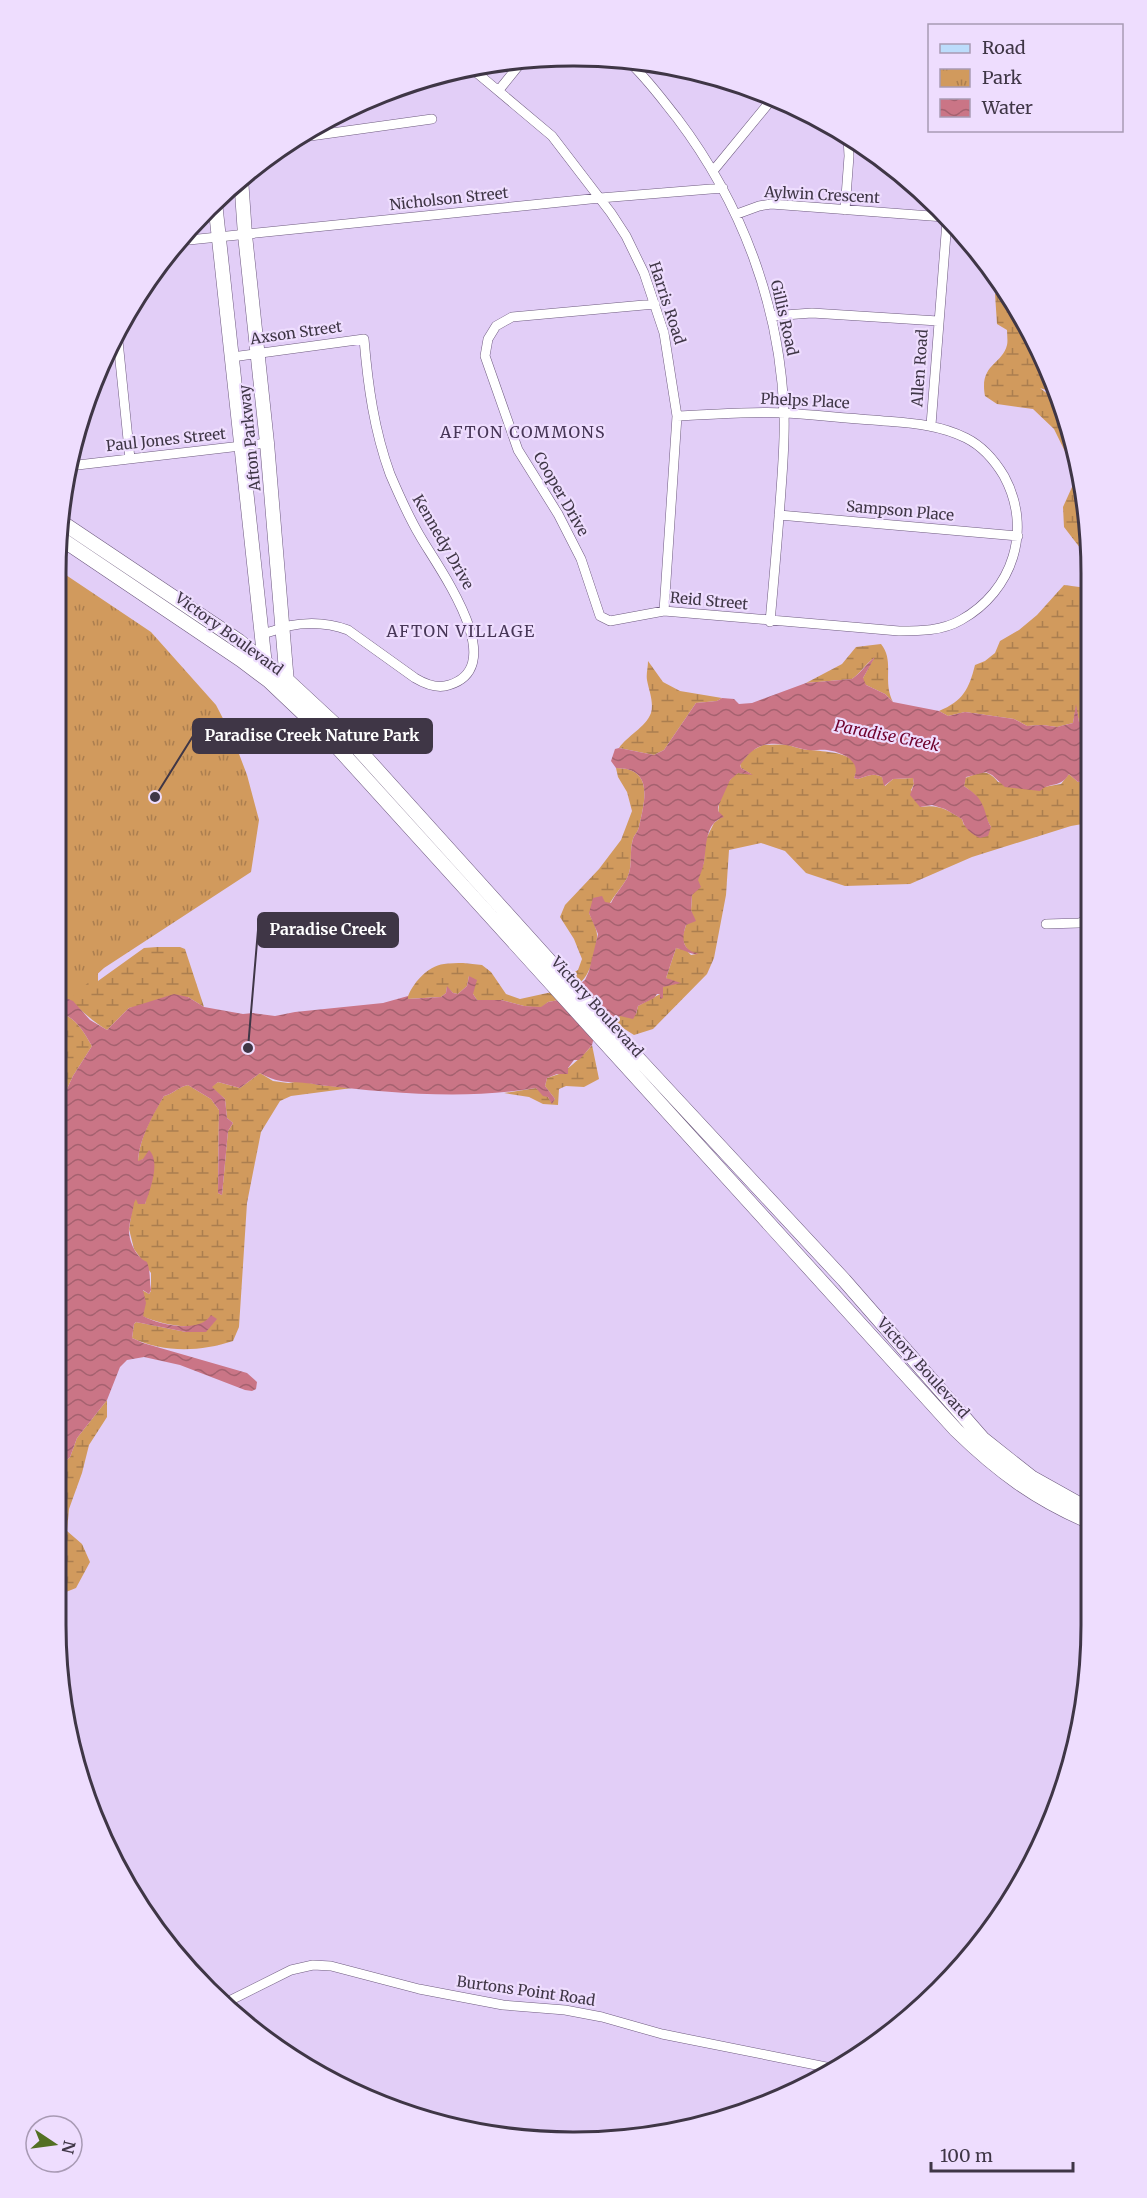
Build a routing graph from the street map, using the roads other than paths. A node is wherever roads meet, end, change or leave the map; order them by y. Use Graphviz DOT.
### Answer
graph roads {
  1 [pos="516,69"];
  2 [pos="636,70"];
  3 [pos="480,75"];
  4 [pos="499,90"];
  5 [pos="767,105"];
  6 [pos="432,119"];
  7 [pos="319,135"];
  8 [pos="849,148"];
  9 [pos="713,171"];
  10 [pos="723,188"];
  11 [pos="242,190"];
  12 [pos="600,198"];
  13 [pos="845,210"];
  14 [pos="216,214"];
  15 [pos="737,214"];
  16 [pos="934,217"];
  17 [pos="946,230"];
  18 [pos="245,235"];
  19 [pos="218,237"];
  20 [pos="191,240"];
  21 [pos="655,304"];
  22 [pos="771,316"];
  23 [pos="938,321"];
  24 [pos="364,339"];
  25 [pos="119,348"];
  26 [pos="258,354"];
  27 [pos="232,357"];
  28 [pos="784,413"];
  29 [pos="677,416"];
  30 [pos="931,425"];
  31 [pos="267,443"];
  32 [pos="241,446"];
  33 [pos="130,459"];
  34 [pos="78,465"];
  35 [pos="779,515"];
  36 [pos="68,526"];
  37 [pos="1018,536"];
  38 [pos="67,543"];
  39 [pos="592,592"];
  40 [pos="664,611"];
  41 [pos="770,621"];
  42 [pos="284,627"];
  43 [pos="261,634"];
  44 [pos="264,660"];
  45 [pos="287,680"];
  46 [pos="269,681"];
  47 [pos="284,695"];
  48 [pos="1081,923"];
  49 [pos="1046,924"];
  50 [pos="551,972"];
  51 [pos="1020,1477"];
  52 [pos="1081,1505"];
  53 [pos="1081,1518"];
  54 [pos="232,1999"];
  55 [pos="823,2066"];
  1 -- 4 [label="street"];
  2 -- 9 [label="street, Gillis Road"];
  3 -- 4 [label="street, Harris Road"];
  4 -- 12 [label="street, Harris Road"];
  5 -- 9 [label="street"];
  6 -- 7 [label="street"];
  8 -- 13 [label="street"];
  9 -- 10 [label="street, Gillis Road"];
  10 -- 12 [label="street, Nicholson Street"];
  10 -- 15 [label="street, Gillis Road"];
  11 -- 18 [label="main road, Afton Parkway"];
  12 -- 18 [label="street, Nicholson Street"];
  12 -- 21 [label="street, Harris Road"];
  13 -- 15 [label="street, Aylwin Crescent"];
  13 -- 16 [label="street, Aylwin Crescent"];
  14 -- 19 [label="main road, Afton Parkway"];
  15 -- 22 [label="street, Gillis Road"];
  17 -- 23 [label="street, Allen Road"];
  18 -- 19 [label="street, Nicholson Street"];
  18 -- 26 [label="main road, Afton Parkway"];
  19 -- 20 [label="street, Nicholson Street"];
  19 -- 27 [label="main road, Afton Parkway"];
  21 -- 29 [label="street, Harris Road"];
  21 -- 39 [label="street, Cooper Drive"];
  22 -- 23 [label="street"];
  22 -- 28 [label="street, Gillis Road"];
  23 -- 30 [label="street, Allen Road"];
  24 -- 26 [label="street, Axson Street"];
  24 -- 42 [label="street, Kennedy Drive"];
  25 -- 33 [label="street"];
  26 -- 27 [label="street, Axson Street"];
  26 -- 31 [label="main road, Afton Parkway"];
  27 -- 32 [label="main road, Afton Parkway"];
  28 -- 29 [label="street, Phelps Place"];
  28 -- 30 [label="street, Phelps Place"];
  28 -- 35 [label="street, Gillis Road"];
  29 -- 40 [label="street, Harris Road"];
  30 -- 37 [label="street, Allen Road"];
  31 -- 32 [label="street, Paul Jones Street"];
  31 -- 42 [label="main road, Afton Parkway"];
  32 -- 33 [label="street, Paul Jones Street"];
  32 -- 43 [label="main road, Afton Parkway"];
  33 -- 34 [label="street, Paul Jones Street"];
  35 -- 37 [label="street, Sampson Place"];
  35 -- 41 [label="street, Gillis Road"];
  36 -- 44 [label="main road, Victory Boulevard"];
  37 -- 41 [label="street, Allen Road"];
  38 -- 46 [label="main road, Victory Boulevard"];
  39 -- 40 [label="street, Reid Street"];
  40 -- 41 [label="street, Reid Street"];
  42 -- 43 [label="street, Kennedy Drive"];
  42 -- 45 [label="main road, Afton Parkway"];
  43 -- 44 [label="main road, Afton Parkway"];
  44 -- 45 [label="main road, Victory Boulevard"];
  44 -- 46 [label="main road, Afton Parkway"];
  45 -- 47 [label="main road, Afton Parkway"];
  45 -- 50 [label="main road, Victory Boulevard"];
  46 -- 47 [label="main road, Victory Boulevard"];
  47 -- 50 [label="main road, Victory Boulevard"];
  48 -- 49 [label="street"];
  50 -- 51 [label="main road, Victory Boulevard"];
  51 -- 52 [label="main road, Victory Boulevard"];
  51 -- 53 [label="main road, Victory Boulevard"];
  54 -- 55 [label="street, Burtons Point Road"];
}
